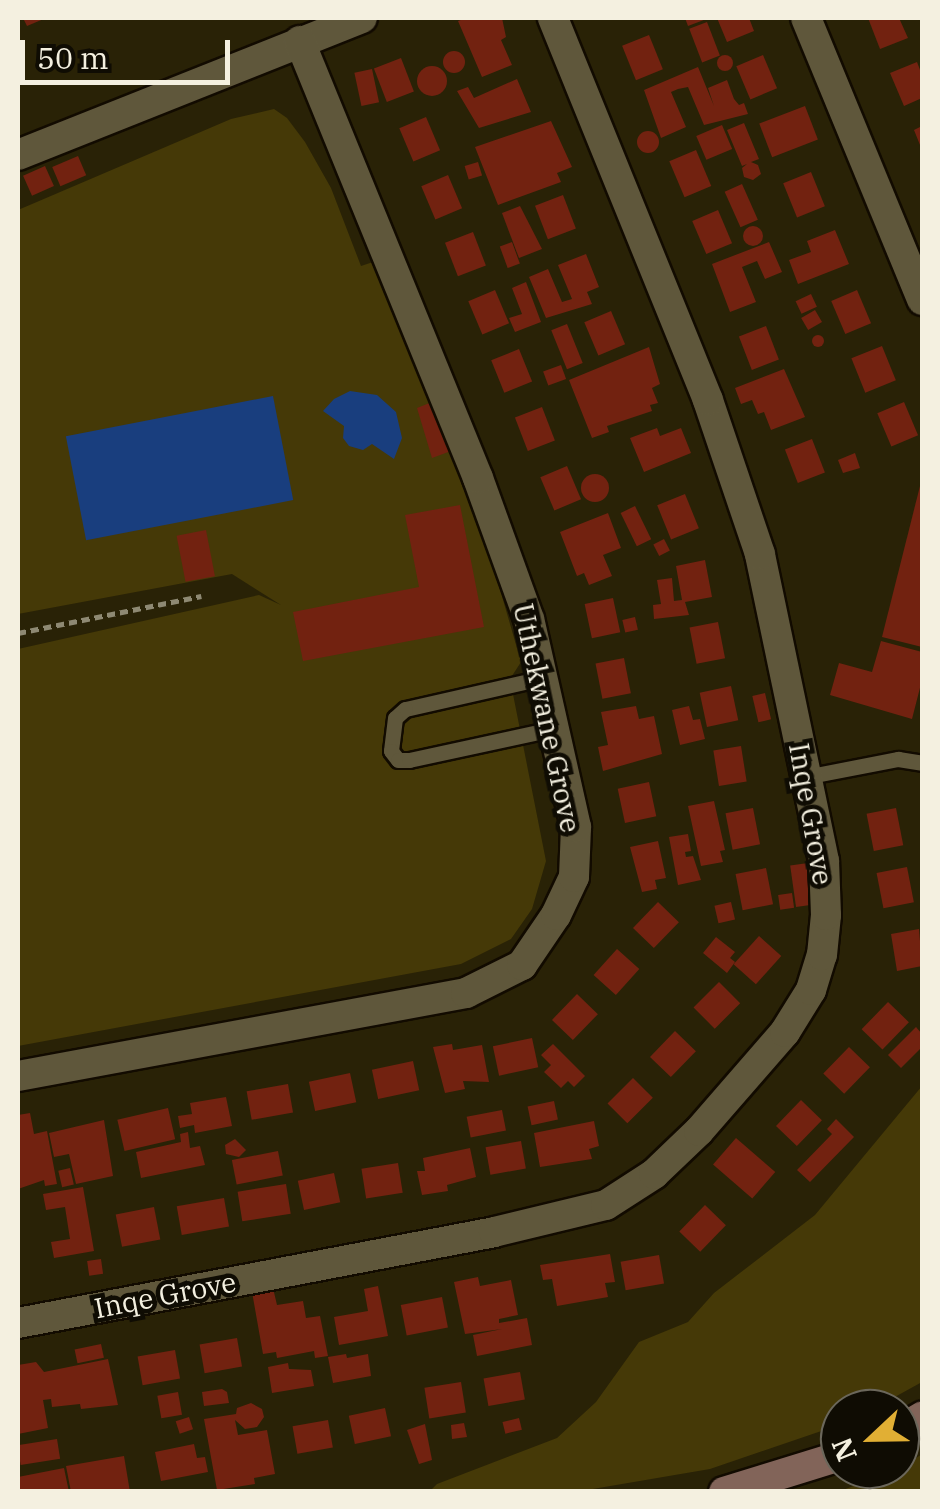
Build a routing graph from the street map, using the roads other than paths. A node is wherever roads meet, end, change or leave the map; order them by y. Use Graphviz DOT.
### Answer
graph roads {
  1 [pos="362,18"];
  2 [pos="553,18"];
  3 [pos="806,18"];
  4 [pos="300,41"];
  5 [pos="20,146"];
  6 [pos="922,300"];
  7 [pos="542,678"];
  8 [pos="552,729"];
  9 [pos="922,763"];
  10 [pos="805,776"];
  11 [pos="18,1076"];
  12 [pos="18,1323"];
  13 [pos="820,1462"];
  14 [pos="724,1492"];
  1 -- 4 [label="street"];
  2 -- 10 [label="street, Inqe Grove"];
  3 -- 6 [label="street"];
  4 -- 5 [label="street"];
  4 -- 7 [label="street, Uthekwane Grove"];
  7 -- 8 [label="street, Uthekwane Grove"];
  7 -- 8 [label="lane"];
  8 -- 11 [label="street, Uthekwane Grove"];
  9 -- 10 [label="lane"];
  10 -- 12 [label="street, Inqe Grove"];
  13 -- 14 [label="street"];
}
